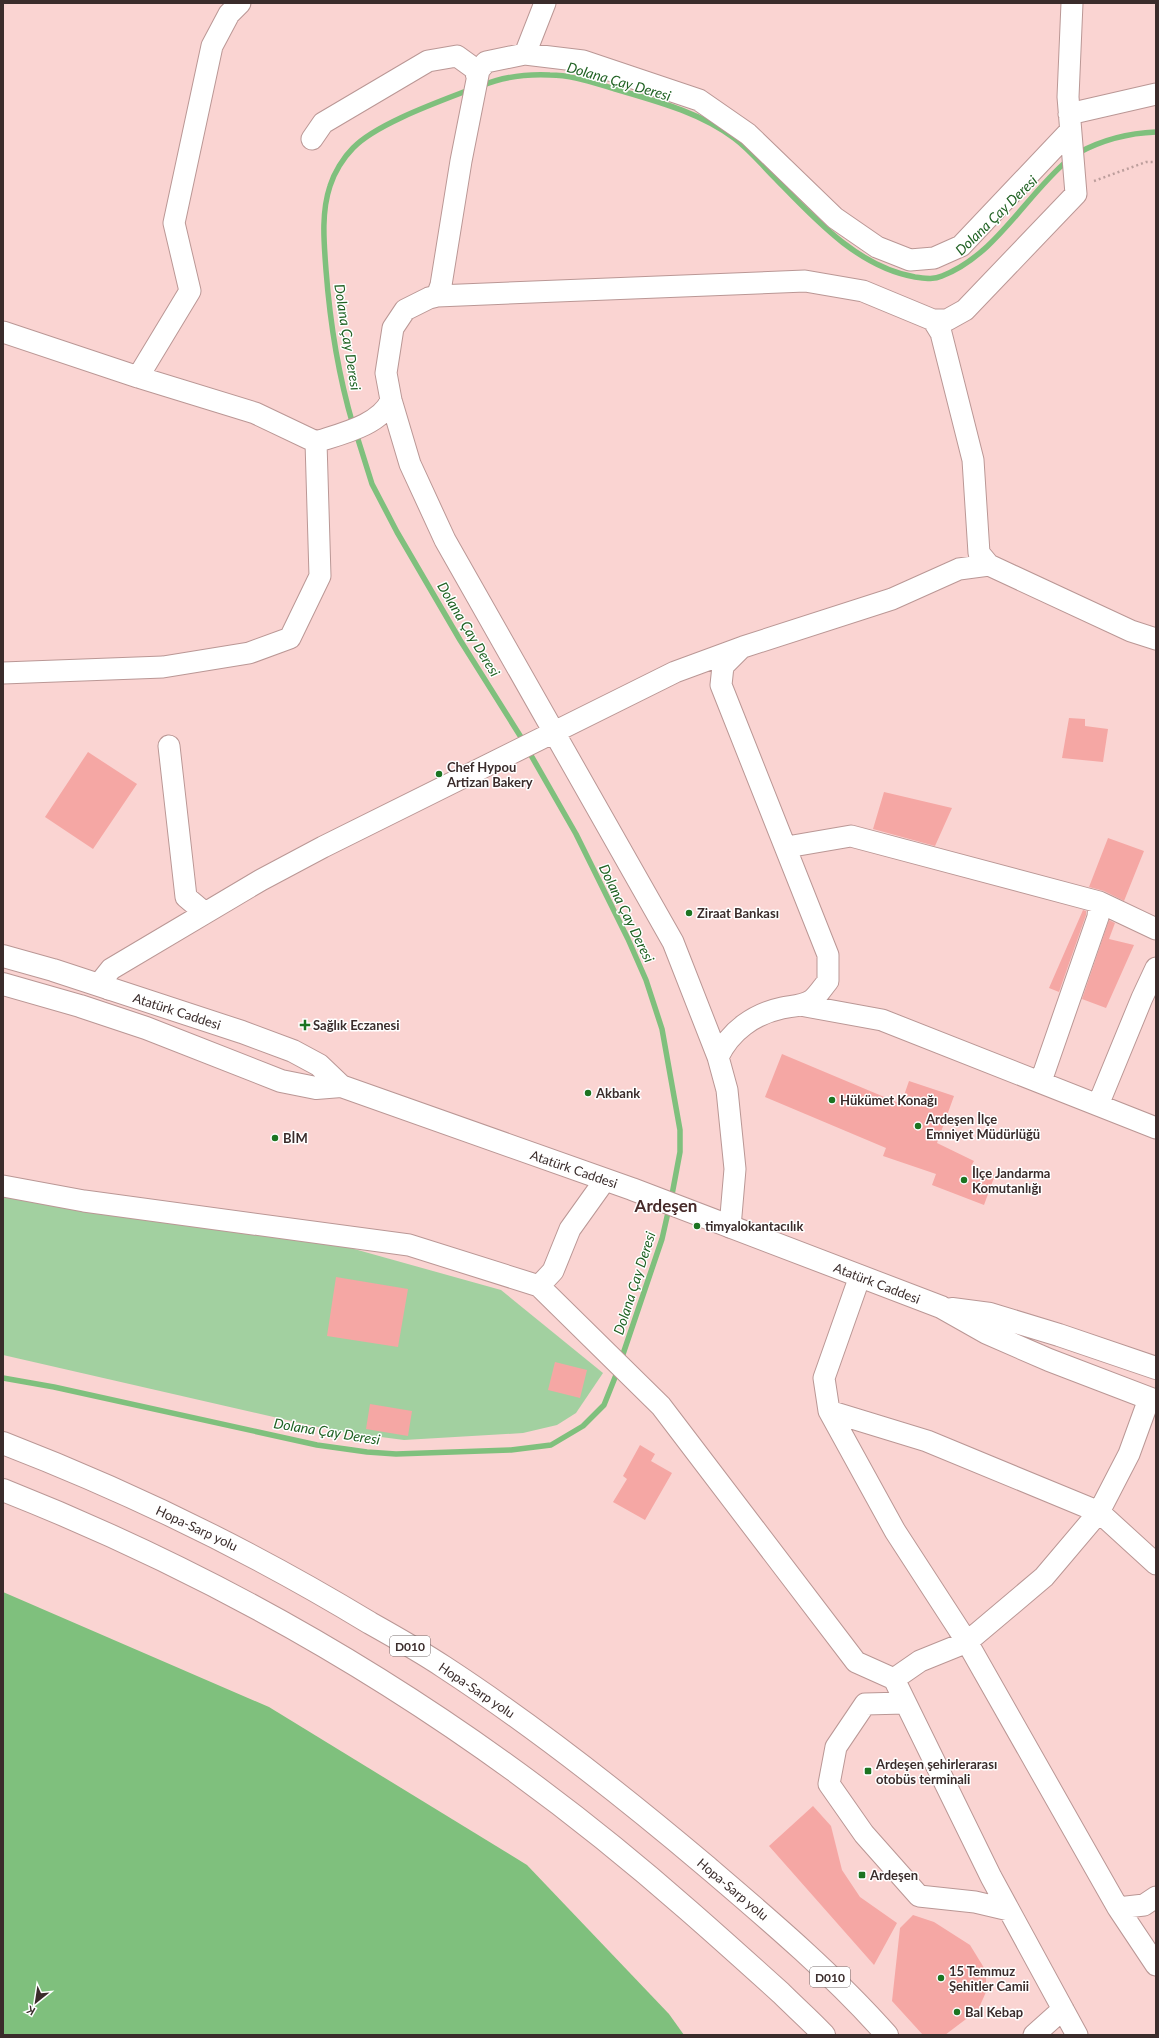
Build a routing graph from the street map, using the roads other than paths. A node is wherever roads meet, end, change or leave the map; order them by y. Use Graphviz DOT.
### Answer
graph roads {
  1 [pos="240,3"];
  2 [pos="545,3"];
  3 [pos="1072,3"];
  4 [pos="525,54"];
  5 [pos="477,76"];
  6 [pos="1156,94"];
  7 [pos="1069,123"];
  8 [pos="312,139"];
  9 [pos="437,296"];
  10 [pos="932,320"];
  11 [pos="3,332"];
  12 [pos="138,377"];
  13 [pos="391,400"];
  14 [pos="325,439"];
  15 [pos="989,565"];
  16 [pos="1156,639"];
  17 [pos="743,647"];
  18 [pos="3,673"];
  19 [pos="548,735"];
  20 [pos="169,746"];
  21 [pos="787,848"];
  22 [pos="1099,902"];
  23 [pos="205,913"];
  24 [pos="1156,929"];
  25 [pos="3,956"];
  26 [pos="1156,968"];
  27 [pos="3,984"];
  28 [pos="109,989"];
  29 [pos="800,1005"];
  30 [pos="718,1057"];
  31 [pos="1040,1081"];
  32 [pos="341,1086"];
  33 [pos="1098,1105"];
  34 [pos="1156,1128"];
  35 [pos="605,1180"];
  36 [pos="3,1186"];
  37 [pos="730,1227"];
  38 [pos="860,1276"];
  39 [pos="538,1286"];
  40 [pos="941,1307"];
  41 [pos="1156,1368"];
  42 [pos="1153,1400"];
  43 [pos="830,1410"];
  44 [pos="3,1443"];
  45 [pos="3,1490"];
  46 [pos="1098,1512"];
  47 [pos="1156,1564"];
  48 [pos="967,1642"];
  49 [pos="894,1679"];
  50 [pos="905,1703"];
  51 [pos="1156,1897"];
  52 [pos="1118,1908"];
  53 [pos="1009,1910"];
  54 [pos="1156,1965"];
  55 [pos="1063,2009"];
  56 [pos="824,2035"];
  57 [pos="887,2035"];
  58 [pos="1034,2035"];
  59 [pos="1077,2035"];
  1 -- 12 [label="street"];
  2 -- 4 [label="street"];
  3 -- 7 [label="street"];
  4 -- 5 [label="street"];
  4 -- 7 [label="street"];
  5 -- 8 [label="street"];
  5 -- 9 [label="street"];
  6 -- 7 [label="street"];
  7 -- 10 [label="street"];
  9 -- 10 [label="street"];
  9 -- 13 [label="street"];
  10 -- 15 [label="street"];
  11 -- 12 [label="street"];
  12 -- 14 [label="street"];
  13 -- 14 [label="street"];
  13 -- 19 [label="street"];
  14 -- 18 [label="street"];
  15 -- 16 [label="street"];
  15 -- 17 [label="street"];
  17 -- 19 [label="street"];
  17 -- 21 [label="street"];
  19 -- 23 [label="street"];
  19 -- 30 [label="street"];
  20 -- 23 [label="street"];
  21 -- 22 [label="street"];
  21 -- 29 [label="street"];
  22 -- 24 [label="street"];
  22 -- 31 [label="street"];
  23 -- 28 [label="street"];
  25 -- 28 [label="main road, Atatürk Caddesi"];
  26 -- 33 [label="street"];
  27 -- 32 [label="main road, Atatürk Caddesi"];
  28 -- 32 [label="main road, Atatürk Caddesi"];
  29 -- 30 [label="street"];
  29 -- 31 [label="street"];
  30 -- 37 [label="street"];
  31 -- 33 [label="street"];
  32 -- 35 [label="main road, Atatürk Caddesi"];
  33 -- 34 [label="street"];
  35 -- 37 [label="main road, Atatürk Caddesi"];
  35 -- 39 [label="street"];
  36 -- 39 [label="street"];
  37 -- 38 [label="main road, Atatürk Caddesi"];
  38 -- 40 [label="main road, Atatürk Caddesi"];
  38 -- 43 [label="street"];
  39 -- 49 [label="street"];
  40 -- 41 [label="main road, Atatürk Caddesi"];
  40 -- 42 [label="main road, Atatürk Caddesi"];
  42 -- 46 [label="street"];
  43 -- 46 [label="street"];
  43 -- 48 [label="street"];
  44 -- 57 [label="main road, Hopa-Sarp yolu / D010"];
  45 -- 56 [label="main road"];
  46 -- 47 [label="street"];
  46 -- 48 [label="street"];
  48 -- 49 [label="street"];
  48 -- 52 [label="street"];
  49 -- 50 [label="street"];
  50 -- 53 [label="street"];
  50 -- 53 [label="street"];
  51 -- 52 [label="street"];
  52 -- 54 [label="street"];
  53 -- 55 [label="street"];
  55 -- 58 [label="street"];
  55 -- 59 [label="street"];
}
